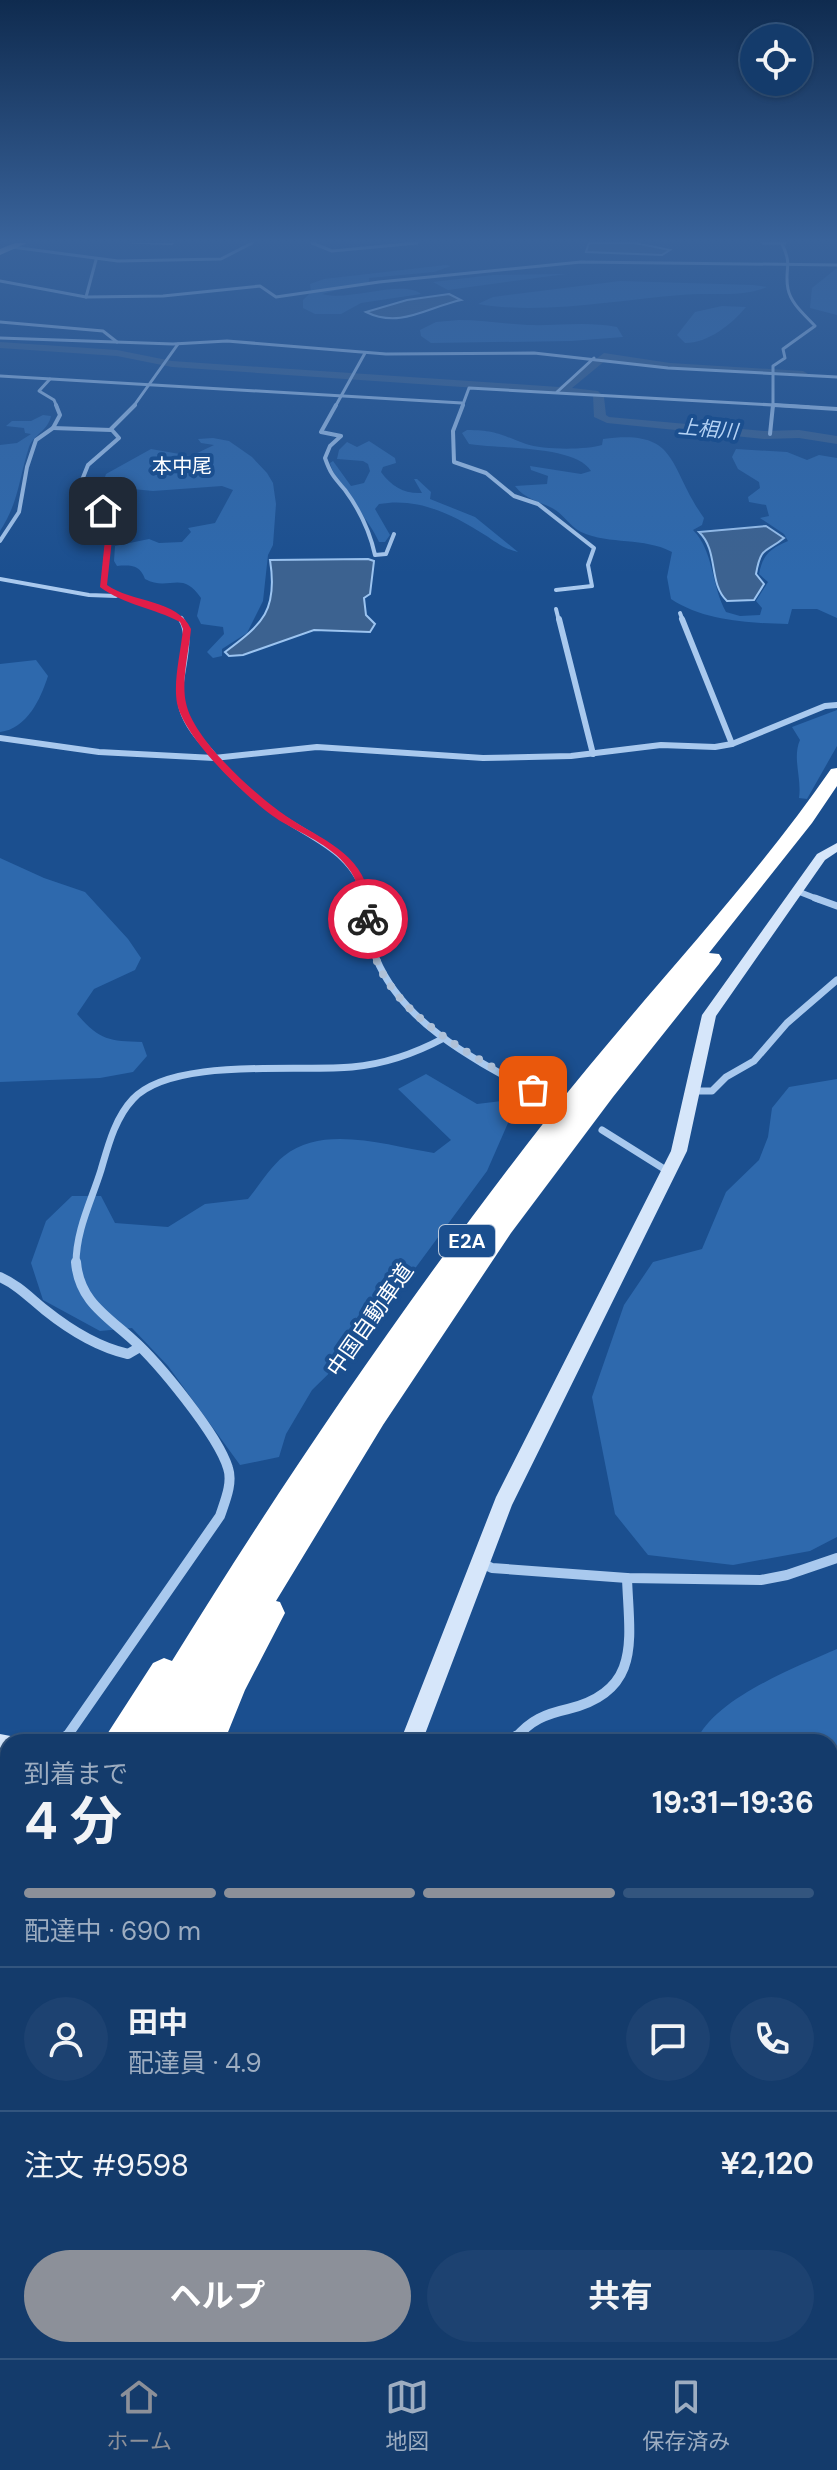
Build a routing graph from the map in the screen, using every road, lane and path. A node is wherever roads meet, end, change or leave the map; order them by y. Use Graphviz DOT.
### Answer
graph roads {
  1 [pos="173,353"];
  2 [pos="365,353"];
  3 [pos="517,353"];
  4 [pos="784,353"];
  5 [pos="597,358"];
  6 [pos="772,374"];
  7 [pos="0,376"];
  8 [pos="837,377"];
  9 [pos="50,379"];
  10 [pos="150,386"];
  11 [pos="558,390"];
  12 [pos="341,396"];
  13 [pos="462,403"];
  14 [pos="773,405"];
  15 [pos="837,409"];
  16 [pos="53,428"];
  17 [pos="111,430"];
  18 [pos="770,434"];
  19 [pos="394,534"];
  20 [pos="0,541"];
  21 [pos="0,579"];
  22 [pos="556,590"];
  23 [pos="117,596"];
  24 [pos="556,609"];
  25 [pos="680,613"];
  26 [pos="837,705"];
  27 [pos="0,738"];
  28 [pos="732,744"];
  29 [pos="593,754"];
  30 [pos="214,758"];
  31 [pos="837,773"];
  32 [pos="837,801"];
  33 [pos="837,847"];
  34 [pos="797,891"];
  35 [pos="837,906"];
  36 [pos="837,980"];
  37 [pos="444,1038"];
  38 [pos="694,1091"];
  39 [pos="555,1103"];
  40 [pos="602,1130"];
  41 [pos="670,1172"];
  42 [pos="0,1277"];
  43 [pos="140,1347"];
  44 [pos="375,1417"];
  45 [pos="263,1545"];
  46 [pos="837,1558"];
  47 [pos="480,1563"];
  48 [pos="627,1578"];
  49 [pos="69,1734"];
  50 [pos="124,1734"];
  51 [pos="146,1734"];
  52 [pos="178,1734"];
  53 [pos="210,1734"];
  54 [pos="414,1734"];
  55 [pos="520,1734"];
  1 -- 10 [label="street"];
  2 -- 12 [label="street"];
  3 -- 5 [label="street"];
  4 -- 6 [label="street"];
  5 -- 6 [label="street"];
  5 -- 11 [label="street"];
  6 -- 8 [label="street"];
  6 -- 14 [label="street"];
  7 -- 9 [label="street"];
  9 -- 10 [label="street"];
  9 -- 16 [label="street"];
  10 -- 12 [label="street"];
  10 -- 17 [label="street"];
  11 -- 13 [label="street"];
  11 -- 14 [label="street"];
  12 -- 13 [label="street"];
  12 -- 19 [label="street"];
  13 -- 22 [label="street"];
  14 -- 15 [label="street"];
  14 -- 18 [label="street"];
  16 -- 17 [label="street"];
  16 -- 20 [label="street"];
  17 -- 23 [label="street"];
  21 -- 23 [label="street"];
  23 -- 30 [label="street"];
  24 -- 29 [label="street"];
  25 -- 28 [label="street"];
  26 -- 28 [label="street"];
  27 -- 30 [label="street"];
  28 -- 29 [label="street"];
  29 -- 30 [label="street"];
  30 -- 37 [label="street"];
  31 -- 45 [label="highway, 中国自動車道 / E2A"];
  32 -- 44 [label="highway, E2A"];
  33 -- 34 [label="street"];
  34 -- 35 [label="street"];
  34 -- 38 [label="street"];
  36 -- 38 [label="street"];
  37 -- 39 [label="street"];
  37 -- 43 [label="street"];
  38 -- 41 [label="street"];
  40 -- 41 [label="street"];
  41 -- 47 [label="street"];
  42 -- 43 [label="street"];
  43 -- 49 [label="street"];
  44 -- 52 [label="highway, E2A"];
  44 -- 53 [label="highway"];
  45 -- 50 [label="highway"];
  45 -- 51 [label="highway, 中国自動車道 / E2A"];
  46 -- 48 [label="street"];
  47 -- 48 [label="street"];
  47 -- 54 [label="street"];
  48 -- 55 [label="street"];
}
